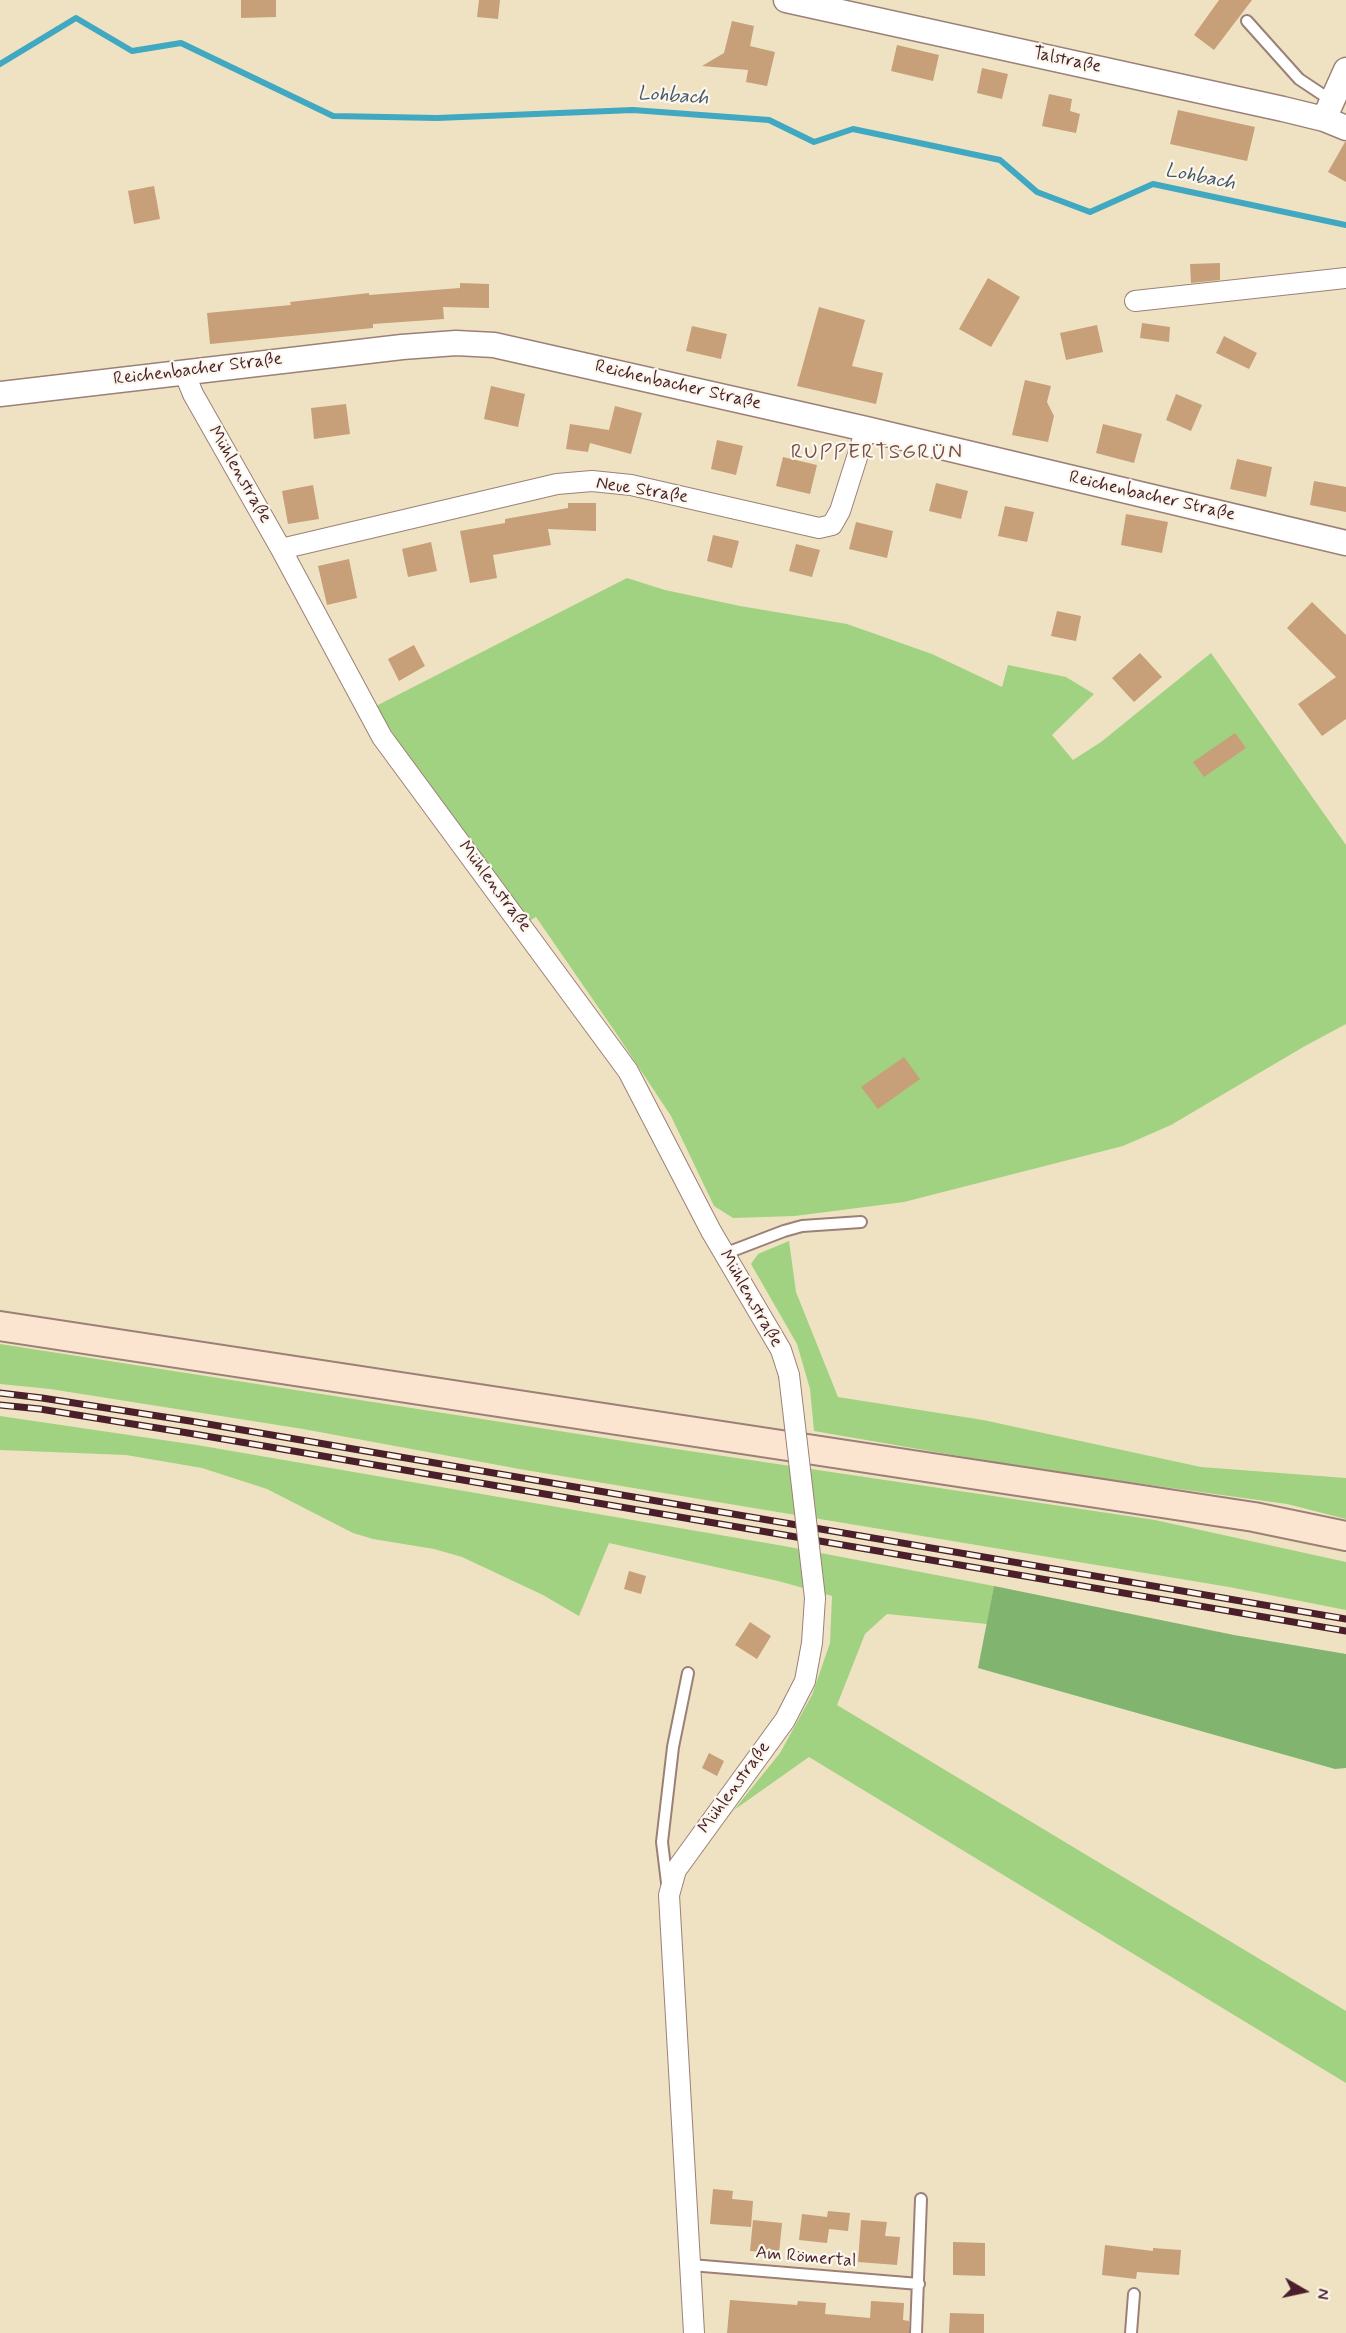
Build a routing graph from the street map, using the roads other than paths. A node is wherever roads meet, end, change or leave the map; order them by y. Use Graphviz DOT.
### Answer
graph roads {
  1 [pos="786,0"];
  2 [pos="1247,21"];
  3 [pos="1346,70"];
  4 [pos="1328,110"];
  5 [pos="1346,128"];
  6 [pos="1346,278"];
  7 [pos="1135,301"];
  8 [pos="184,372"];
  9 [pos="0,394"];
  10 [pos="866,429"];
  11 [pos="1346,543"];
  12 [pos="281,549"];
  13 [pos="861,1222"];
  14 [pos="724,1254"];
  15 [pos="0,1326"];
  16 [pos="1346,1536"];
  17 [pos="688,1673"];
  18 [pos="669,1896"];
  19 [pos="921,2199"];
  20 [pos="691,2265"];
  21 [pos="919,2284"];
  22 [pos="1134,2294"];
  23 [pos="694,2333"];
  24 [pos="916,2333"];
  25 [pos="1131,2333"];
  1 -- 4 [label="street, Talstraße"];
  2 -- 4 [label="lane"];
  3 -- 4 [label="street"];
  4 -- 5 [label="street, Talstraße"];
  6 -- 7 [label="street"];
  8 -- 9 [label="street, Reichenbacher Straße"];
  8 -- 10 [label="street, Reichenbacher Straße"];
  8 -- 12 [label="street, Mühlenstraße"];
  10 -- 11 [label="street, Reichenbacher Straße"];
  10 -- 12 [label="street, Neue Straße"];
  12 -- 14 [label="street, Mühlenstraße"];
  13 -- 14 [label="lane"];
  14 -- 18 [label="street, Mühlenstraße, bridge"];
  15 -- 16 [label="main road"];
  17 -- 18 [label="lane"];
  18 -- 20 [label="street, Mühlenstraße"];
  19 -- 21 [label="lane"];
  20 -- 21 [label="lane, Am Römertal"];
  20 -- 23 [label="street, Mühlenstraße"];
  21 -- 24 [label="lane"];
  22 -- 25 [label="lane"];
}
